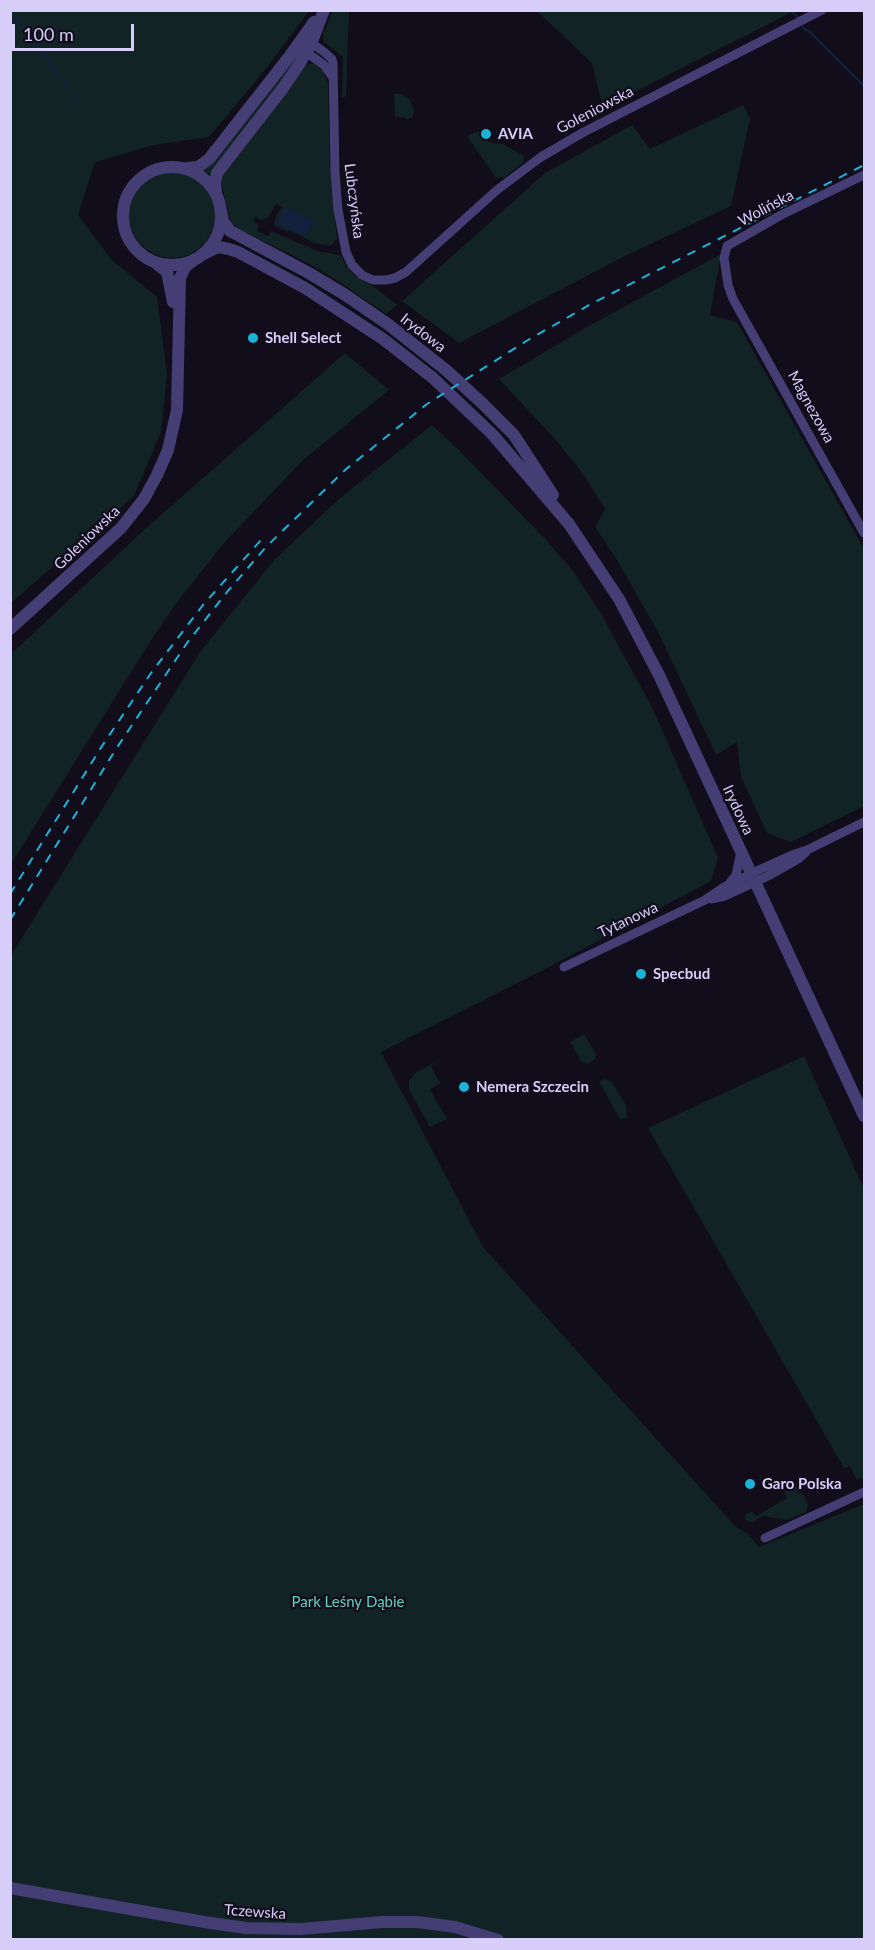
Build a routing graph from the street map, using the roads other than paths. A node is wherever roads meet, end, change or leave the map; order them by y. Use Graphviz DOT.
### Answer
graph roads {
  1 [pos="323,10"];
  2 [pos="822,10"];
  3 [pos="306,46"];
  4 [pos="182,168"];
  5 [pos="864,175"];
  6 [pos="217,196"];
  7 [pos="221,211"];
  8 [pos="199,257"];
  9 [pos="156,263"];
  10 [pos="406,272"];
  11 [pos="732,295"];
  12 [pos="178,348"];
  13 [pos="569,524"];
  14 [pos="864,533"];
  15 [pos="11,627"];
  16 [pos="864,822"];
  17 [pos="741,850"];
  18 [pos="753,878"];
  19 [pos="726,886"];
  20 [pos="705,900"];
  21 [pos="564,967"];
  22 [pos="864,1116"];
  23 [pos="864,1492"];
  24 [pos="765,1538"];
  25 [pos="10,1888"];
  26 [pos="498,1940"];
  1 -- 3 [label="street"];
  2 -- 10 [label="street, Goleniowska"];
  3 -- 4 [label="street"];
  3 -- 6 [label="street"];
  3 -- 10 [label="street, Lubczyńska"];
  4 -- 6 [label="street"];
  4 -- 9 [label="street"];
  5 -- 11 [label="street, Wolińska"];
  6 -- 7 [label="street"];
  7 -- 8 [label="street"];
  7 -- 13 [label="street, Irydowa"];
  8 -- 9 [label="street"];
  8 -- 12 [label="street, Goleniowska"];
  8 -- 13 [label="street, Irydowa"];
  9 -- 12 [label="street, Goleniowska"];
  11 -- 14 [label="street, Magnezowa"];
  12 -- 15 [label="street, Goleniowska"];
  13 -- 17 [label="street, Irydowa"];
  16 -- 18 [label="street"];
  17 -- 18 [label="street, Irydowa"];
  17 -- 19 [label="street, Tytanowa"];
  18 -- 19 [label="street, Tytanowa"];
  18 -- 20 [label="street, Tytanowa"];
  18 -- 22 [label="street, Irydowa"];
  19 -- 20 [label="street, Tytanowa"];
  20 -- 21 [label="street, Tytanowa"];
  23 -- 24 [label="street"];
  25 -- 26 [label="street, Tczewska"];
}
